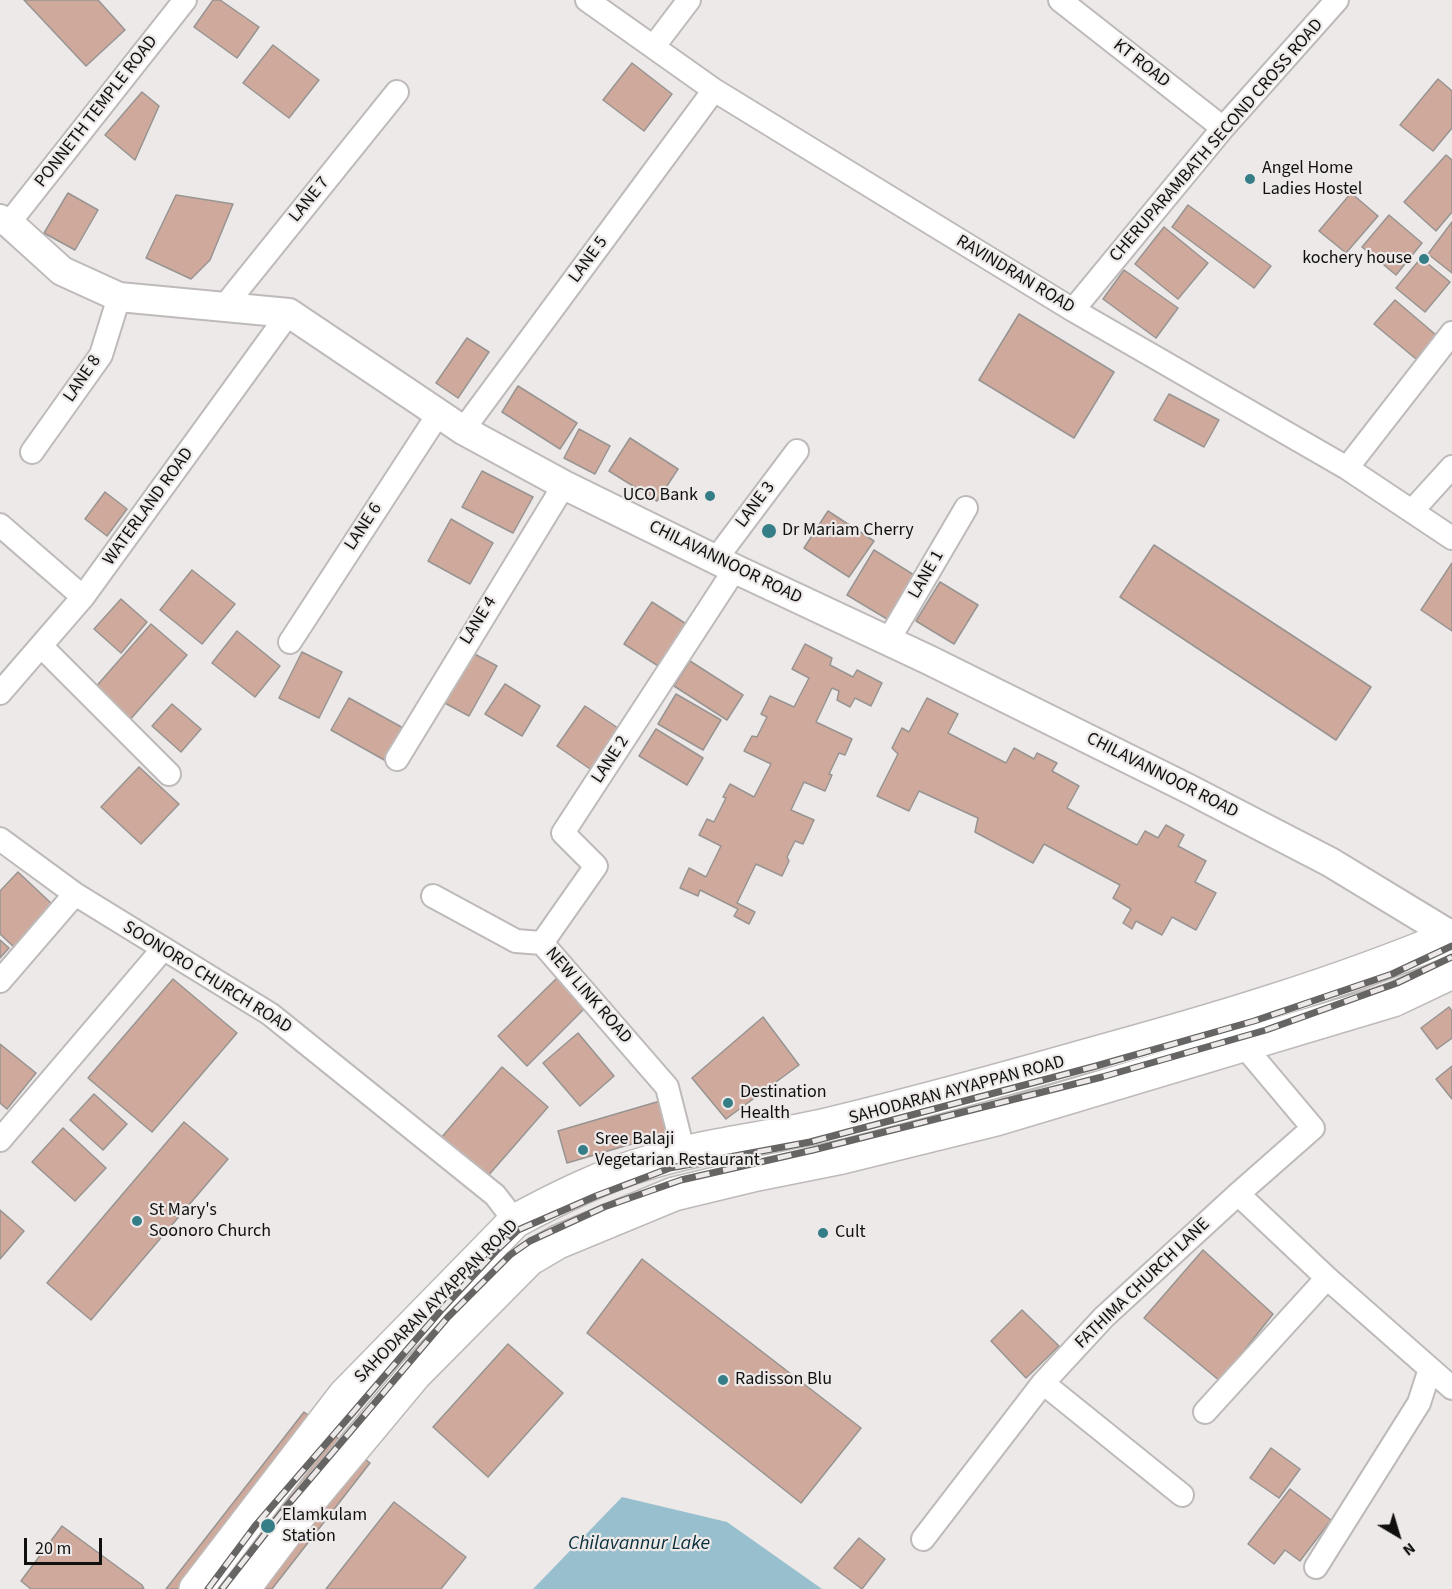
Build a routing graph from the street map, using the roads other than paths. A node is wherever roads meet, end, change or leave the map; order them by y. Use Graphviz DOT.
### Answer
graph roads {
  1 [pos="185,0"];
  2 [pos="586,0"];
  3 [pos="689,0"];
  4 [pos="1060,0"];
  5 [pos="1337,0"];
  6 [pos="654,46"];
  7 [pos="714,90"];
  8 [pos="397,92"];
  9 [pos="1222,128"];
  10 [pos="5,221"];
  11 [pos="119,297"];
  12 [pos="223,308"];
  13 [pos="1073,310"];
  14 [pos="289,313"];
  15 [pos="1452,333"];
  16 [pos="439,413"];
  17 [pos="464,430"];
  18 [pos="797,451"];
  19 [pos="32,453"];
  20 [pos="1452,467"];
  21 [pos="1347,468"];
  22 [pos="564,485"];
  23 [pos="966,508"];
  24 [pos="1412,511"];
  25 [pos="0,525"];
  26 [pos="1452,538"];
  27 [pos="726,564"];
  28 [pos="83,597"];
  29 [pos="888,641"];
  30 [pos="290,642"];
  31 [pos="40,646"];
  32 [pos="0,693"];
  33 [pos="397,759"];
  34 [pos="169,774"];
  35 [pos="0,839"];
  36 [pos="75,894"];
  37 [pos="433,896"];
  38 [pos="1452,936"];
  39 [pos="542,943"];
  40 [pos="163,949"];
  41 [pos="1452,972"];
  42 [pos="0,981"];
  43 [pos="1244,1046"];
  44 [pos="0,1140"];
  45 [pos="684,1154"];
  46 [pos="1238,1194"];
  47 [pos="515,1221"];
  48 [pos="1327,1278"];
  49 [pos="1430,1369"];
  50 [pos="1043,1383"];
  51 [pos="1452,1388"];
  52 [pos="1205,1412"];
  53 [pos="1182,1495"];
  54 [pos="923,1539"];
  55 [pos="1316,1567"];
  56 [pos="196,1589"];
  57 [pos="243,1589"];
  1 -- 10 [label="street, PONNETH TEMPLE ROAD"];
  2 -- 6 [label="street, RAVINDRAN ROAD"];
  3 -- 6 [label="street"];
  4 -- 9 [label="street, KT ROAD"];
  5 -- 9 [label="street, CHERUPARAMBATH SECOND CROSS ROAD"];
  6 -- 7 [label="street, RAVINDRAN ROAD"];
  7 -- 13 [label="street, RAVINDRAN ROAD"];
  7 -- 17 [label="street, LANE 5"];
  8 -- 12 [label="street, LANE 7"];
  9 -- 13 [label="street, CHERUPARAMBATH SECOND CROSS ROAD"];
  10 -- 11 [label="street, CHILAVANNOOR ROAD"];
  11 -- 12 [label="street, CHILAVANNOOR ROAD"];
  11 -- 19 [label="street, LANE 8"];
  12 -- 14 [label="street, CHILAVANNOOR ROAD"];
  13 -- 21 [label="street, RAVINDRAN ROAD"];
  14 -- 16 [label="street, CHILAVANNOOR ROAD"];
  14 -- 28 [label="street, WATERLAND ROAD"];
  15 -- 21 [label="street"];
  16 -- 17 [label="street, CHILAVANNOOR ROAD"];
  16 -- 30 [label="street, LANE 6"];
  17 -- 22 [label="street, CHILAVANNOOR ROAD"];
  18 -- 27 [label="street, LANE 3"];
  20 -- 24 [label="street"];
  21 -- 24 [label="street, RAVINDRAN ROAD"];
  22 -- 27 [label="street, CHILAVANNOOR ROAD"];
  22 -- 33 [label="street, LANE 4"];
  23 -- 29 [label="street, LANE 1"];
  24 -- 26 [label="street, RAVINDRAN ROAD"];
  25 -- 28 [label="street"];
  27 -- 29 [label="street, CHILAVANNOOR ROAD"];
  27 -- 39 [label="street, LANE 2"];
  28 -- 31 [label="street, WATERLAND ROAD"];
  29 -- 38 [label="street, CHILAVANNOOR ROAD"];
  31 -- 32 [label="street, WATERLAND ROAD"];
  31 -- 34 [label="street"];
  35 -- 36 [label="street, SOONORO CHURCH ROAD"];
  36 -- 40 [label="street, SOONORO CHURCH ROAD"];
  36 -- 42 [label="street"];
  37 -- 39 [label="street, NEW LINK ROAD"];
  38 -- 45 [label="main road, SAHODARAN AYYAPPAN ROAD"];
  39 -- 45 [label="street, NEW LINK ROAD"];
  40 -- 44 [label="street"];
  40 -- 47 [label="street, SOONORO CHURCH ROAD"];
  41 -- 43 [label="main road, SAHODARAN AYYAPPAN ROAD"];
  43 -- 46 [label="street, FATHIMA CHURCH LANE"];
  43 -- 57 [label="main road, SAHODARAN AYYAPPAN ROAD"];
  45 -- 47 [label="main road, SAHODARAN AYYAPPAN ROAD"];
  46 -- 48 [label="street"];
  46 -- 50 [label="street, FATHIMA CHURCH LANE"];
  47 -- 56 [label="main road, SAHODARAN AYYAPPAN ROAD"];
  48 -- 49 [label="street"];
  48 -- 52 [label="street"];
  49 -- 51 [label="street"];
  49 -- 55 [label="street"];
  50 -- 53 [label="street"];
  50 -- 54 [label="street, FATHIMA CHURCH LANE"];
}
